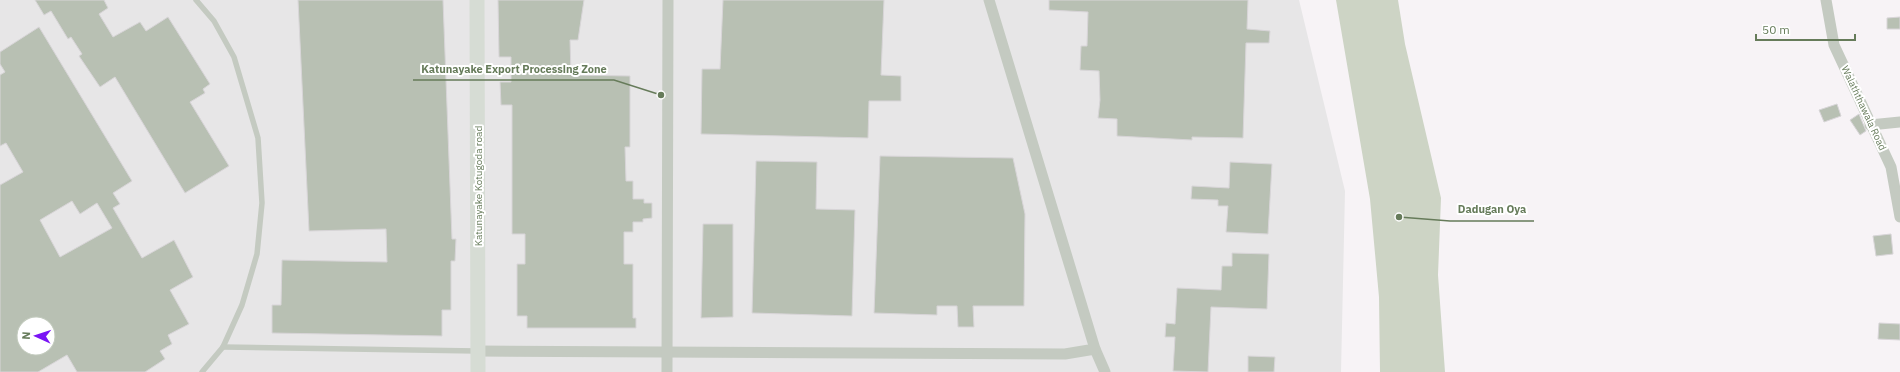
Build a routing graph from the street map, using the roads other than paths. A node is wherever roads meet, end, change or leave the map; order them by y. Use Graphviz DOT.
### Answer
graph roads {
  1 [pos="196,0"];
  2 [pos="477,0"];
  3 [pos="668,0"];
  4 [pos="989,0"];
  5 [pos="1826,0"];
  6 [pos="1900,122"];
  7 [pos="1870,125"];
  8 [pos="1896,166"];
  9 [pos="1900,217"];
  10 [pos="223,347"];
  11 [pos="1095,349"];
  12 [pos="478,351"];
  13 [pos="667,353"];
  14 [pos="202,372"];
  15 [pos="478,372"];
  16 [pos="667,372"];
  17 [pos="1105,372"];
  1 -- 10 [label="lane"];
  2 -- 12 [label="main road, Katunayake Kotugoda road"];
  3 -- 13 [label="street"];
  4 -- 11 [label="street"];
  5 -- 7 [label="street, Walaththawala Road"];
  6 -- 7 [label="street"];
  7 -- 8 [label="street, Walaththawala Road"];
  8 -- 9 [label="street, Walaththawala Road"];
  10 -- 12 [label="lane"];
  10 -- 14 [label="lane"];
  11 -- 13 [label="street"];
  11 -- 17 [label="street"];
  12 -- 13 [label="street"];
  12 -- 15 [label="main road, Katunayake Kotugoda road"];
  13 -- 16 [label="street"];
}
